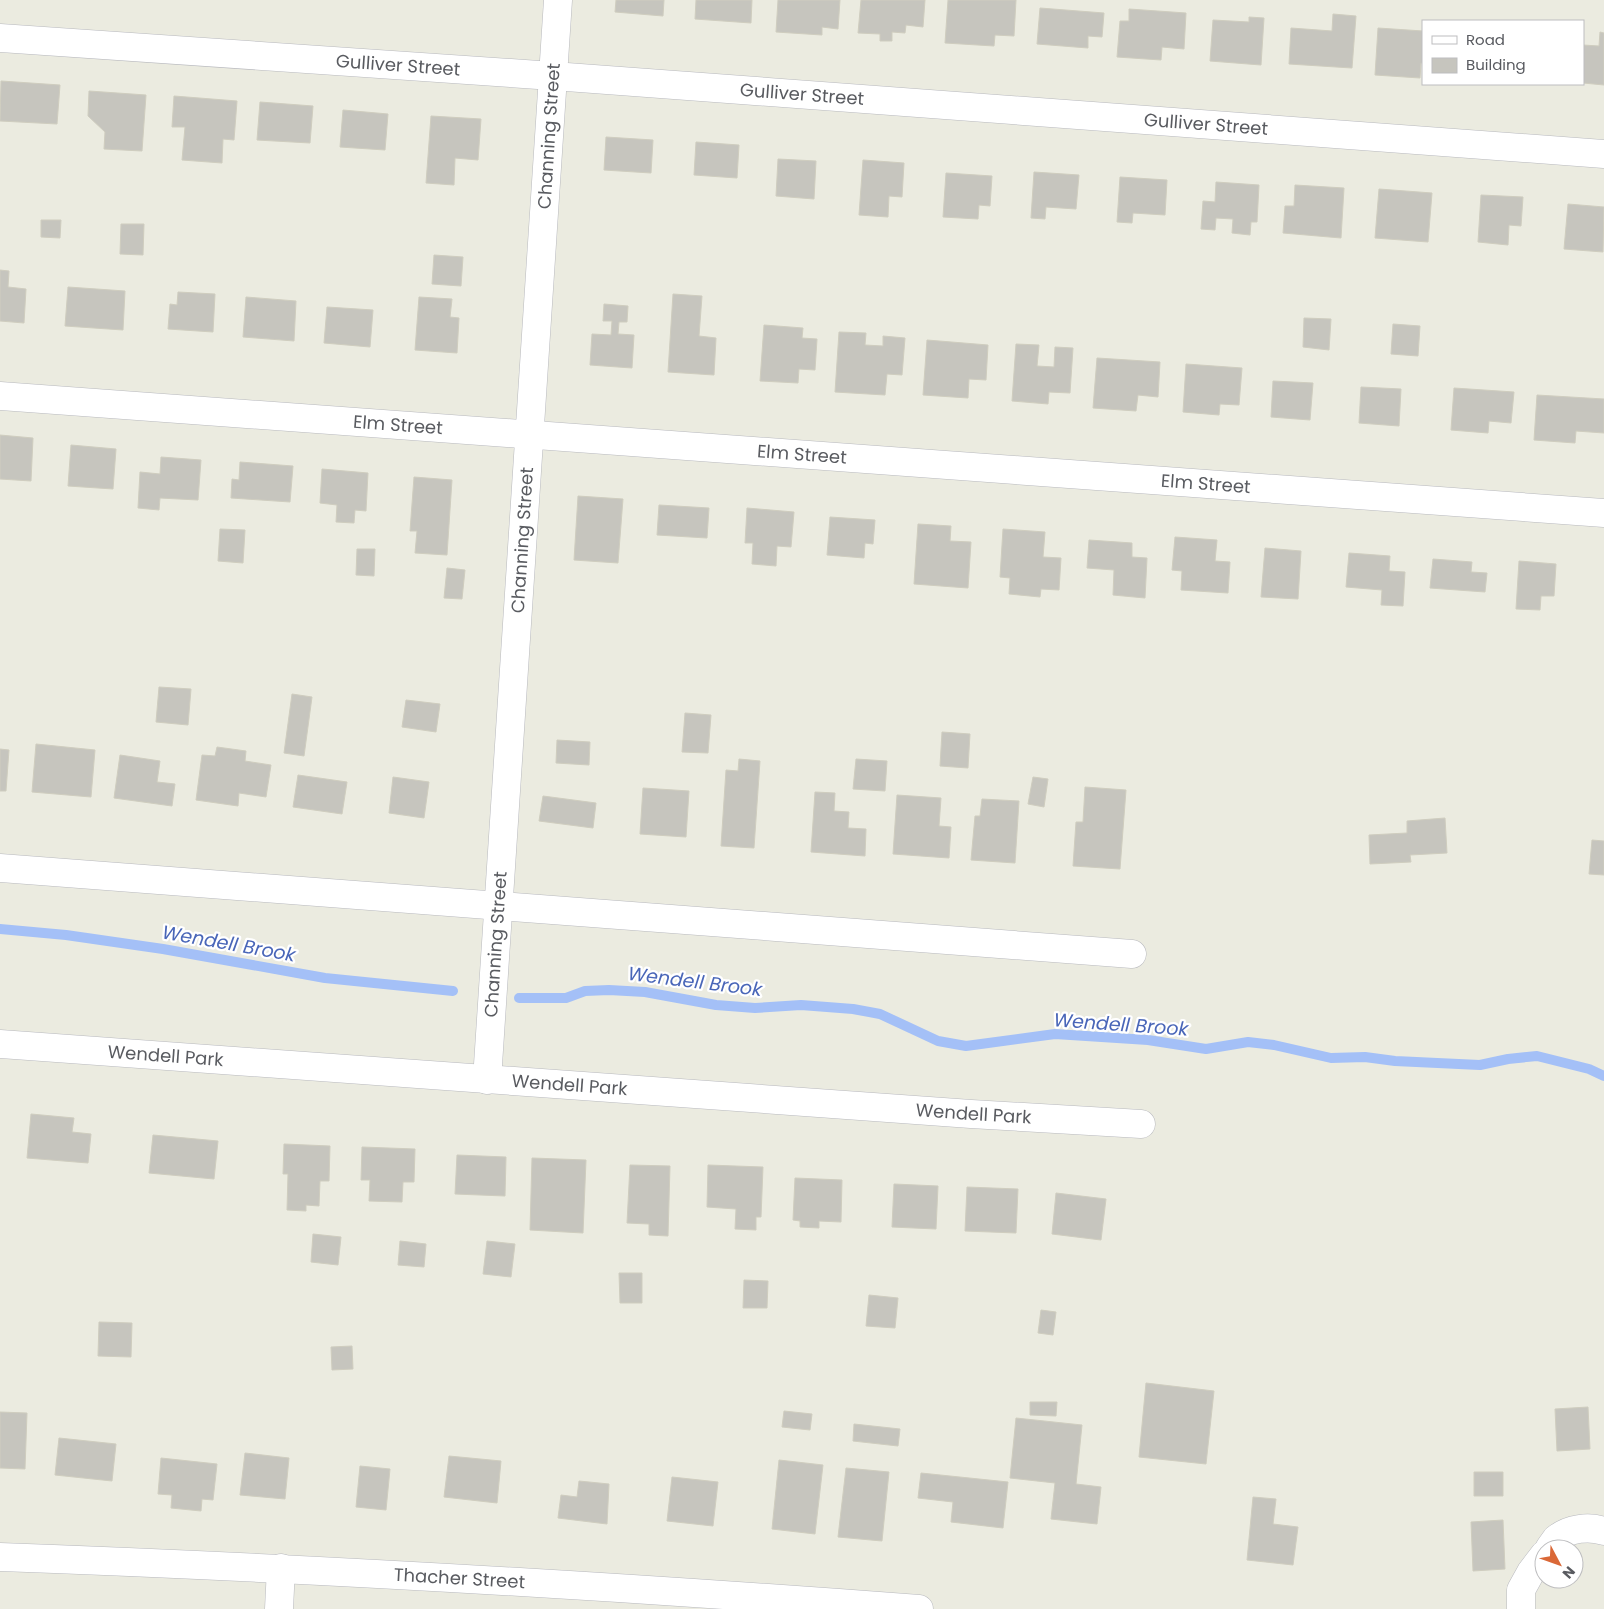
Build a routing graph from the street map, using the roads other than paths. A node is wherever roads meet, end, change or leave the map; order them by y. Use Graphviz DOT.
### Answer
graph roads {
  1 [pos="558,0"];
  2 [pos="0,38"];
  3 [pos="553,76"];
  4 [pos="1604,154"];
  5 [pos="0,396"];
  6 [pos="529,435"];
  7 [pos="1604,513"];
  8 [pos="0,868"];
  9 [pos="499,905"];
  10 [pos="1132,954"];
  11 [pos="0,1044"];
  12 [pos="487,1080"];
  13 [pos="1141,1124"];
  14 [pos="1604,1531"];
  15 [pos="1557,1539"];
  16 [pos="0,1558"];
  17 [pos="281,1568"];
  18 [pos="1534,1568"];
  19 [pos="279,1609"];
  20 [pos="919,1609"];
  21 [pos="1521,1609"];
  1 -- 3 [label="street, Channing Street"];
  2 -- 3 [label="street, Gulliver Street"];
  3 -- 4 [label="street, Gulliver Street"];
  3 -- 6 [label="street, Channing Street"];
  5 -- 6 [label="street, Elm Street"];
  6 -- 7 [label="street, Elm Street"];
  6 -- 9 [label="street, Channing Street"];
  8 -- 9 [label="street"];
  9 -- 10 [label="street"];
  9 -- 12 [label="street, Channing Street"];
  11 -- 12 [label="street, Wendell Park"];
  12 -- 13 [label="street, Wendell Park"];
  14 -- 15 [label="street"];
  16 -- 17 [label="street, Thacher Street"];
  17 -- 19 [label="street"];
  17 -- 20 [label="street, Thacher Street"];
  18 -- 21 [label="street"];
}
